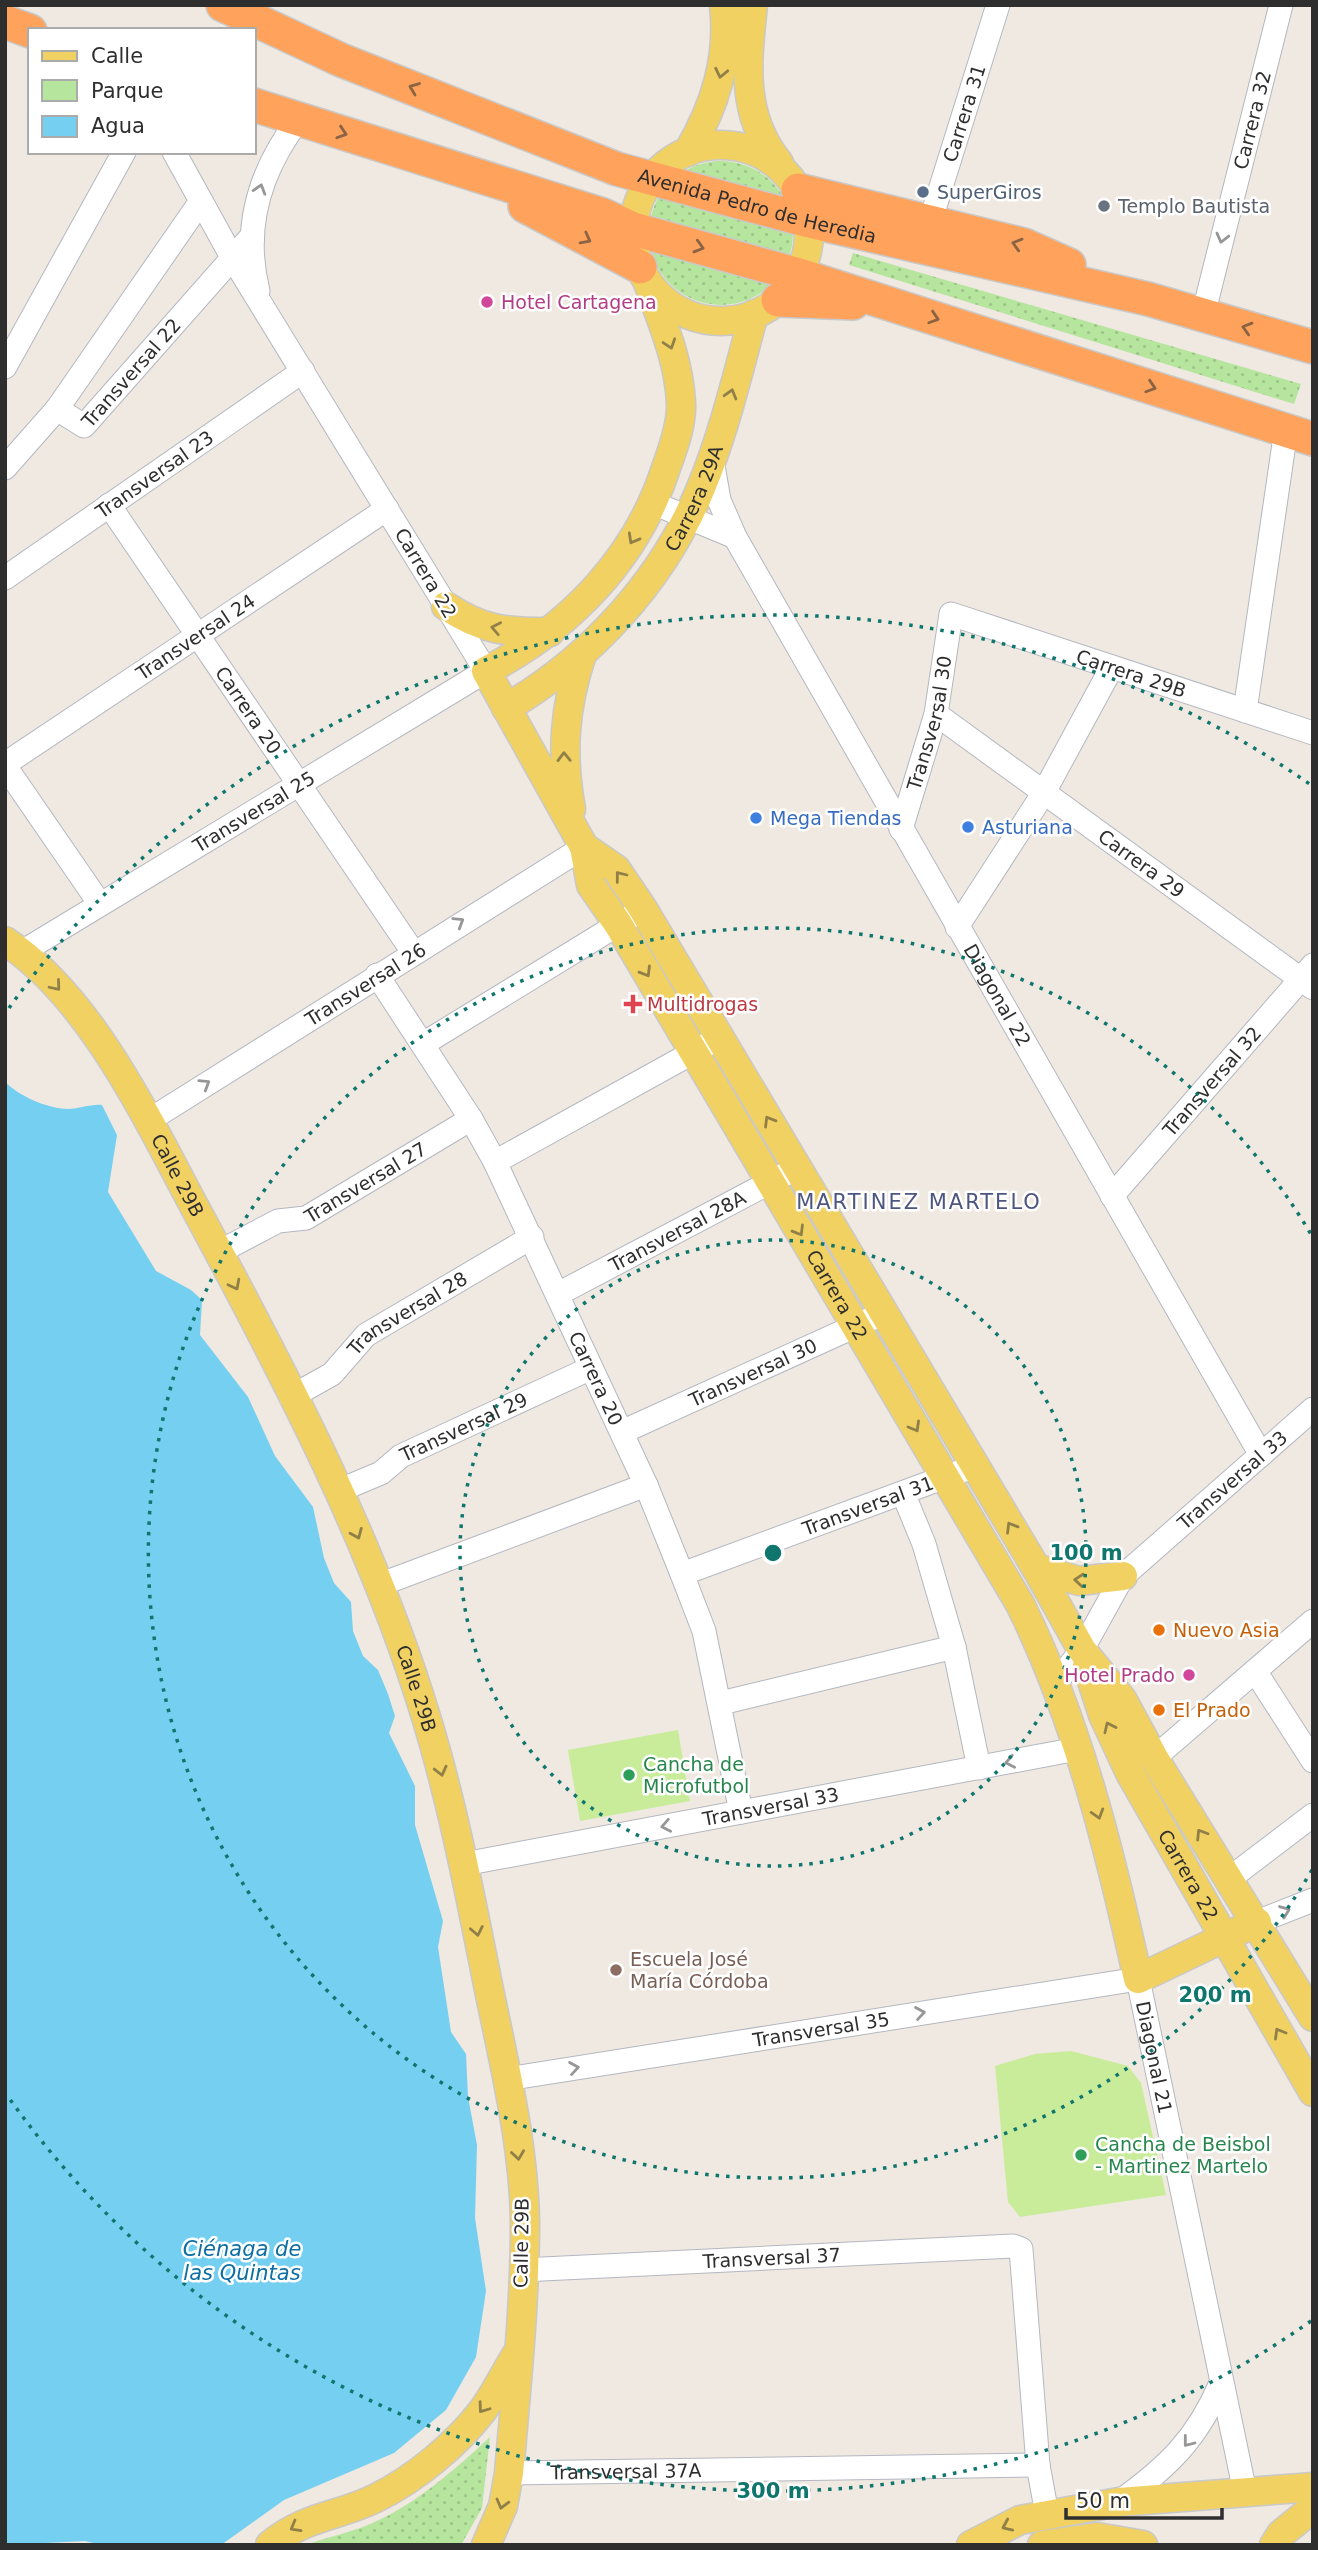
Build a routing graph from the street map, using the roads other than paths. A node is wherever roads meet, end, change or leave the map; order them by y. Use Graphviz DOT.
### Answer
graph roads {
  1 [pos="223,5"];
  2 [pos="724,5"];
  3 [pos="753,5"];
  4 [pos="998,5"];
  5 [pos="1281,5"];
  6 [pos="5,22"];
  7 [pos="28,30"];
  8 [pos="256,106"];
  9 [pos="299,119"];
  10 [pos="123,154"];
  11 [pos="175,154"];
  12 [pos="670,164"];
  13 [pos="461,172"];
  14 [pos="794,183"];
  15 [pos="201,201"];
  16 [pos="809,221"];
  17 [pos="930,222"];
  18 [pos="633,229"];
  19 [pos="251,237"];
  20 [pos="232,257"];
  21 [pos="643,274"];
  22 [pos="777,296"];
  23 [pos="1148,299"];
  24 [pos="261,304"];
  25 [pos="1203,315"];
  26 [pos="1313,347"];
  27 [pos="5,367"];
  28 [pos="303,371"];
  29 [pos="57,409"];
  30 [pos="1299,434"];
  31 [pos="712,460"];
  32 [pos="5,468"];
  33 [pos="653,503"];
  34 [pos="109,505"];
  35 [pos="387,509"];
  36 [pos="688,517"];
  37 [pos="735,537"];
  38 [pos="5,578"];
  39 [pos="446,606"];
  40 [pos="951,614"];
  41 [pos="550,632"];
  42 [pos="197,635"];
  43 [pos="582,654"];
  44 [pos="1112,667"];
  45 [pos="486,671"];
  46 [pos="506,708"];
  47 [pos="1245,711"];
  48 [pos="936,714"];
  49 [pos="1313,733"];
  50 [pos="5,765"];
  51 [pos="298,783"];
  52 [pos="1043,794"];
  53 [pos="901,829"];
  54 [pos="584,847"];
  55 [pos="100,904"];
  56 [pos="643,909"];
  57 [pos="618,925"];
  58 [pos="957,928"];
  59 [pos="14,946"];
  60 [pos="413,952"];
  61 [pos="377,975"];
  62 [pos="1309,978"];
  63 [pos="719,1038"];
  64 [pos="423,1044"];
  65 [pos="694,1053"];
  66 [pos="471,1119"];
  67 [pos="148,1121"];
  68 [pos="495,1162"];
  69 [pos="797,1168"];
  70 [pos="771,1183"];
  71 [pos="1112,1196"];
  72 [pos="532,1237"];
  73 [pos="219,1252"];
  74 [pos="558,1294"];
  75 [pos="884,1313"];
  76 [pos="856,1327"];
  77 [pos="592,1368"];
  78 [pos="291,1397"];
  79 [pos="1310,1415"];
  80 [pos="622,1432"];
  81 [pos="1261,1455"];
  82 [pos="975,1466"];
  83 [pos="945,1477"];
  84 [pos="646,1485"];
  85 [pos="338,1491"];
  86 [pos="904,1493"];
  87 [pos="1036,1568"];
  88 [pos="682,1574"];
  89 [pos="1123,1576"];
  90 [pos="379,1585"];
  91 [pos="1313,1621"];
  92 [pos="954,1647"];
  93 [pos="1082,1650"];
  94 [pos="1255,1671"];
  95 [pos="1054,1685"];
  96 [pos="720,1703"];
  97 [pos="1077,1749"];
  98 [pos="1154,1758"];
  99 [pos="1313,1760"];
  100 [pos="979,1768"];
  101 [pos="1130,1773"];
  102 [pos="1173,1788"];
  103 [pos="741,1812"];
  104 [pos="1313,1815"];
  105 [pos="464,1864"];
  106 [pos="1229,1879"];
  107 [pos="1313,1900"];
  108 [pos="1257,1922"];
  109 [pos="1224,1937"];
  110 [pos="1138,1979"];
  111 [pos="1313,2017"];
  112 [pos="507,2079"];
  113 [pos="1313,2092"];
  114 [pos="522,2270"];
  115 [pos="519,2350"];
  116 [pos="1221,2383"];
  117 [pos="1038,2465"];
  118 [pos="509,2473"];
  119 [pos="1313,2487"];
  120 [pos="1245,2492"];
  121 [pos="1119,2502"];
  122 [pos="1313,2508"];
  123 [pos="1046,2514"];
  124 [pos="489,2539"];
  125 [pos="270,2545"];
  126 [pos="971,2545"];
  127 [pos="1042,2545"];
  128 [pos="1143,2545"];
  129 [pos="1274,2545"];
  12 -- 1 [label="highway, Avenida Pedro de Heredia, one-way"];
  2 -- 12 [label="main road, one-way"];
  3 -- 14 [label="main road"];
  4 -- 17 [label="street, Carrera 31"];
  5 -- 25 [label="street, Carrera 32, one-way"];
  6 -- 7 [label="highway"];
  8 -- 9 [label="highway"];
  9 -- 13 [label="highway, one-way"];
  19 -- 9 [label="street, Carrera 22, one-way"];
  10 -- 27 [label="street"];
  11 -- 15 [label="street, Carrera 22"];
  12 -- 14 [label="main road"];
  12 -- 16 [label="highway, Avenida Pedro de Heredia"];
  12 -- 18 [label="main road"];
  13 -- 18 [label="highway"];
  13 -- 21 [label="highway, one-way"];
  14 -- 16 [label="main road"];
  14 -- 17 [label="highway"];
  15 -- 20 [label="street, Carrera 22"];
  15 -- 29 [label="street"];
  16 -- 22 [label="main road, Carrera 29A"];
  16 -- 23 [label="highway, Avenida Pedro de Heredia"];
  23 -- 17 [label="highway, one-way"];
  18 -- 21 [label="main road, Carrera 29A"];
  18 -- 22 [label="highway, one-way"];
  19 -- 20 [label="street, Transversal 22"];
  19 -- 24 [label="street, Carrera 22"];
  20 -- 24 [label="street, Carrera 22"];
  20 -- 29 [label="street, Transversal 22"];
  21 -- 22 [label="main road"];
  21 -- 33 [label="main road, Carrera 29A, one-way"];
  22 -- 30 [label="highway, one-way"];
  31 -- 22 [label="main road, Carrera 29A, one-way"];
  23 -- 25 [label="highway, Avenida Pedro de Heredia"];
  24 -- 28 [label="street, Carrera 22"];
  26 -- 25 [label="highway, Avenida Pedro de Heredia, one-way"];
  28 -- 34 [label="street, Transversal 23"];
  28 -- 35 [label="street, Carrera 22"];
  29 -- 32 [label="street, Transversal 22"];
  30 -- 47 [label="street"];
  31 -- 36 [label="main road, Carrera 29A"];
  31 -- 37 [label="street, Diagonal 22"];
  33 -- 36 [label="street"];
  33 -- 41 [label="main road, Carrera 29A, one-way"];
  34 -- 38 [label="street, Transversal 23"];
  34 -- 42 [label="street, Carrera 20"];
  35 -- 39 [label="street, Carrera 22"];
  35 -- 42 [label="street, Transversal 24"];
  36 -- 37 [label="street"];
  36 -- 43 [label="main road, Carrera 29A"];
  37 -- 53 [label="street, Diagonal 22"];
  41 -- 39 [label="main road, one-way"];
  39 -- 45 [label="street, Carrera 22"];
  40 -- 44 [label="street, Carrera 29B"];
  40 -- 48 [label="street, Transversal 30"];
  41 -- 45 [label="main road, Carrera 29A"];
  42 -- 50 [label="street, Transversal 24"];
  42 -- 51 [label="street, Carrera 20"];
  43 -- 46 [label="main road, Carrera 29A"];
  54 -- 43 [label="main road, Carrera 29A, one-way"];
  44 -- 47 [label="street, Carrera 29B"];
  44 -- 52 [label="street"];
  45 -- 46 [label="main road, Carrera 22"];
  45 -- 51 [label="street, Transversal 25"];
  46 -- 54 [label="main road, Carrera 22"];
  47 -- 49 [label="street, Carrera 29B"];
  48 -- 52 [label="street, Carrera 29"];
  48 -- 53 [label="street, Transversal 30"];
  50 -- 55 [label="street"];
  51 -- 55 [label="street, Transversal 25"];
  51 -- 60 [label="street, Carrera 20"];
  52 -- 58 [label="street"];
  52 -- 62 [label="street, Carrera 29"];
  53 -- 58 [label="street, Diagonal 22"];
  56 -- 54 [label="main road, Carrera 22, one-way"];
  54 -- 57 [label="main road, Carrera 22"];
  60 -- 54 [label="street, Transversal 26, one-way"];
  55 -- 59 [label="street, Transversal 25"];
  56 -- 57 [label="street"];
  56 -- 63 [label="main road, Carrera 22"];
  57 -- 64 [label="street"];
  57 -- 65 [label="main road, Carrera 22, one-way"];
  58 -- 71 [label="street, Diagonal 22"];
  59 -- 67 [label="main road, Calle 29B, one-way"];
  60 -- 61 [label="street, Transversal 26"];
  61 -- 64 [label="street, Carrera 20"];
  67 -- 61 [label="street, Transversal 26, one-way"];
  62 -- 71 [label="street, Transversal 32"];
  63 -- 65 [label="street"];
  69 -- 63 [label="main road, Carrera 22, one-way"];
  64 -- 66 [label="street, Carrera 20"];
  65 -- 68 [label="street"];
  65 -- 70 [label="main road, Carrera 22"];
  66 -- 68 [label="street, Carrera 20"];
  66 -- 73 [label="street, Transversal 27"];
  67 -- 73 [label="main road, Calle 29B"];
  68 -- 72 [label="street, Carrera 20"];
  69 -- 70 [label="street, Transversal 28A"];
  69 -- 75 [label="main road, Carrera 22"];
  70 -- 74 [label="street, Transversal 28A"];
  70 -- 76 [label="main road, Carrera 22, one-way"];
  71 -- 81 [label="street, Diagonal 22"];
  72 -- 74 [label="street, Carrera 20"];
  72 -- 78 [label="street, Transversal 28"];
  73 -- 78 [label="main road, Calle 29B, one-way"];
  74 -- 77 [label="street, Carrera 20"];
  75 -- 76 [label="street, Transversal 30"];
  75 -- 82 [label="main road, Carrera 22"];
  76 -- 80 [label="street, Transversal 30"];
  76 -- 83 [label="main road, Carrera 22, one-way"];
  77 -- 80 [label="street, Carrera 20"];
  77 -- 85 [label="street, Transversal 29"];
  78 -- 85 [label="main road, Calle 29B"];
  79 -- 81 [label="street, Transversal 33"];
  80 -- 84 [label="street, Carrera 20"];
  81 -- 89 [label="street, Transversal 33"];
  82 -- 83 [label="street, Transversal 31"];
  87 -- 82 [label="main road, Carrera 22, one-way"];
  83 -- 86 [label="street, Transversal 31"];
  83 -- 95 [label="main road, Carrera 22"];
  84 -- 88 [label="street, Carrera 20"];
  84 -- 90 [label="street"];
  85 -- 90 [label="main road, Calle 29B, one-way"];
  86 -- 88 [label="street, Transversal 31"];
  86 -- 92 [label="street"];
  89 -- 87 [label="main road, one-way"];
  87 -- 93 [label="main road, Carrera 22"];
  88 -- 96 [label="street, Carrera 20"];
  89 -- 93 [label="street, Transversal 33"];
  90 -- 105 [label="main road, Calle 29B, one-way"];
  91 -- 94 [label="street"];
  92 -- 96 [label="street"];
  92 -- 100 [label="street"];
  93 -- 95 [label="street, Transversal 33"];
  93 -- 98 [label="main road, Carrera 22"];
  101 -- 93 [label="main road, Carrera 22, one-way"];
  94 -- 98 [label="street"];
  94 -- 99 [label="street"];
  95 -- 97 [label="main road, Carrera 22"];
  96 -- 103 [label="street, Carrera 20"];
  97 -- 100 [label="street, Transversal 33, one-way"];
  97 -- 101 [label="main road"];
  97 -- 110 [label="main road, Diagonal 21, one-way"];
  98 -- 102 [label="main road, Carrera 22"];
  100 -- 103 [label="street, Transversal 33"];
  101 -- 102 [label="main road"];
  101 -- 109 [label="main road, Carrera 22"];
  106 -- 102 [label="main road, Carrera 22, one-way"];
  103 -- 105 [label="street, Transversal 33, one-way"];
  104 -- 106 [label="street"];
  105 -- 112 [label="main road, Calle 29B, one-way"];
  106 -- 108 [label="main road, Carrera 22"];
  108 -- 107 [label="street, one-way"];
  108 -- 109 [label="main road"];
  108 -- 111 [label="main road, Carrera 22"];
  109 -- 110 [label="main road"];
  113 -- 109 [label="main road, Carrera 22, one-way"];
  112 -- 110 [label="street, Transversal 35, one-way"];
  110 -- 116 [label="street, Diagonal 21"];
  112 -- 114 [label="main road, Calle 29B, one-way"];
  114 -- 115 [label="main road, Calle 29B"];
  114 -- 117 [label="street, Transversal 37"];
  115 -- 118 [label="main road, Calle 29B"];
  115 -- 125 [label="main road, one-way"];
  116 -- 120 [label="street, Diagonal 21"];
  116 -- 121 [label="street, one-way"];
  117 -- 118 [label="street, Transversal 37A"];
  117 -- 123 [label="street"];
  118 -- 124 [label="main road, Calle 29B, one-way"];
  119 -- 120 [label="main road"];
  120 -- 121 [label="main road"];
  121 -- 123 [label="main road"];
  122 -- 129 [label="main road"];
  123 -- 126 [label="main road, one-way"];
  127 -- 128 [label="main road"];
}
